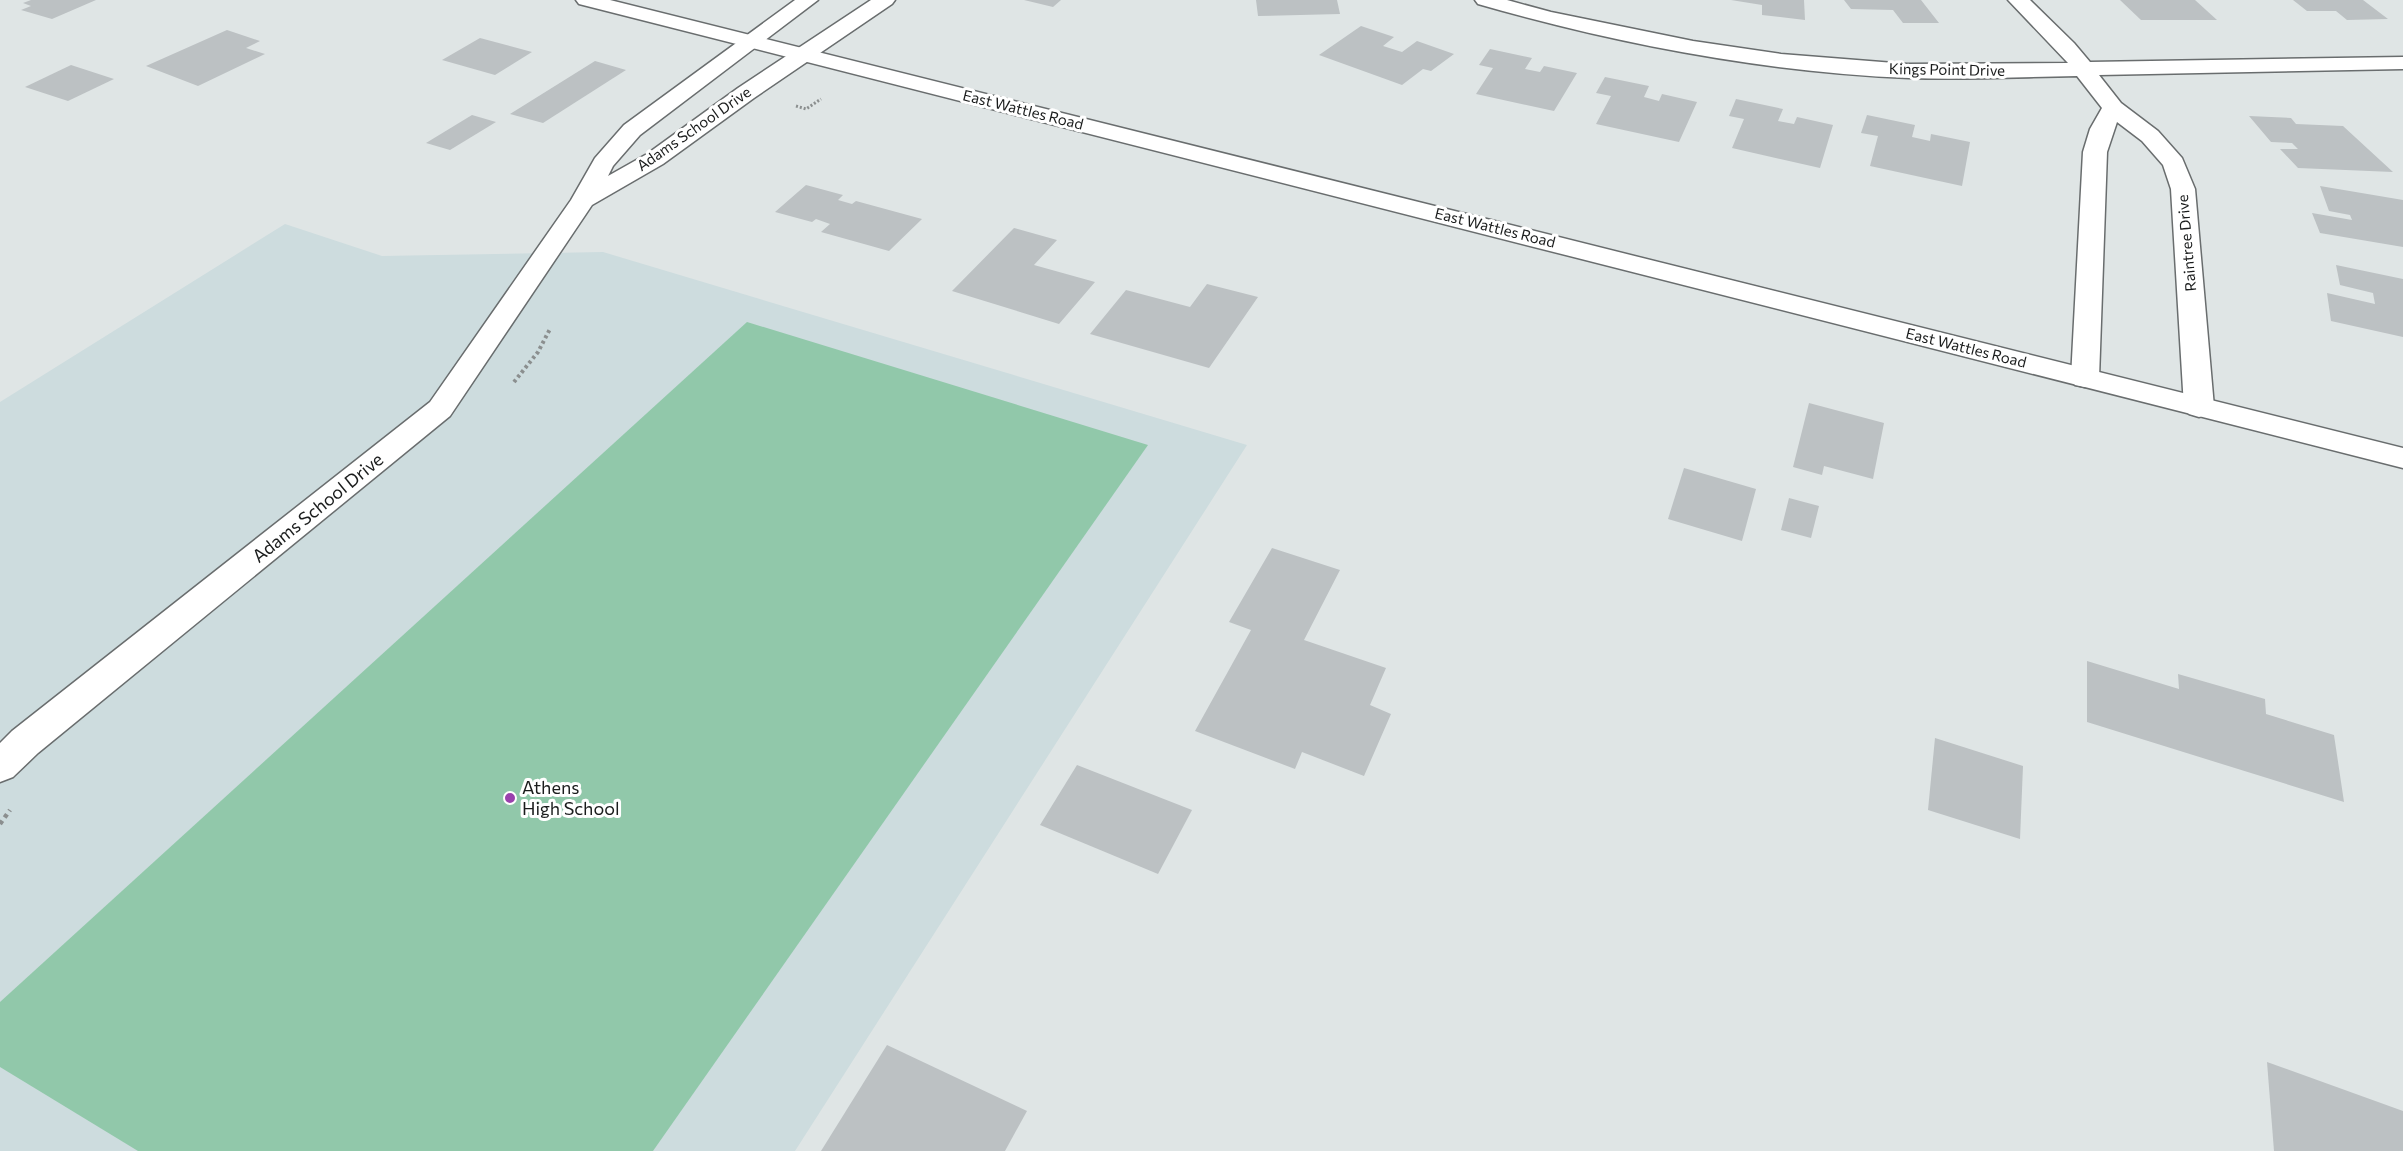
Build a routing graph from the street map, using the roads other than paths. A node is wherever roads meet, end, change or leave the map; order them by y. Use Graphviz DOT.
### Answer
graph roads {
  1 [pos="586,0"];
  2 [pos="808,0"];
  3 [pos="885,0"];
  4 [pos="2018,0"];
  5 [pos="1491,3"];
  6 [pos="749,43"];
  7 [pos="804,56"];
  8 [pos="2403,63"];
  9 [pos="2085,70"];
  10 [pos="2113,108"];
  11 [pos="583,201"];
  12 [pos="2085,378"];
  13 [pos="2199,407"];
  14 [pos="2403,458"];
  15 [pos="0,766"];
  1 -- 6 [label="street, East Wattles Road"];
  2 -- 6 [label="street, Adams School Drive"];
  3 -- 7 [label="street, Adams School Drive"];
  4 -- 9 [label="street, Raintree Drive"];
  5 -- 9 [label="street, Kings Point Drive"];
  6 -- 7 [label="street, East Wattles Road"];
  6 -- 11 [label="street, Adams School Drive"];
  7 -- 11 [label="street, Adams School Drive"];
  7 -- 12 [label="street, East Wattles Road"];
  8 -- 9 [label="street, Kings Point Drive"];
  9 -- 10 [label="street, Raintree Drive"];
  10 -- 12 [label="street"];
  10 -- 13 [label="street, Raintree Drive"];
  11 -- 15 [label="street, Adams School Drive"];
  12 -- 13 [label="street, East Wattles Road"];
  13 -- 14 [label="street, East Wattles Road"];
}
